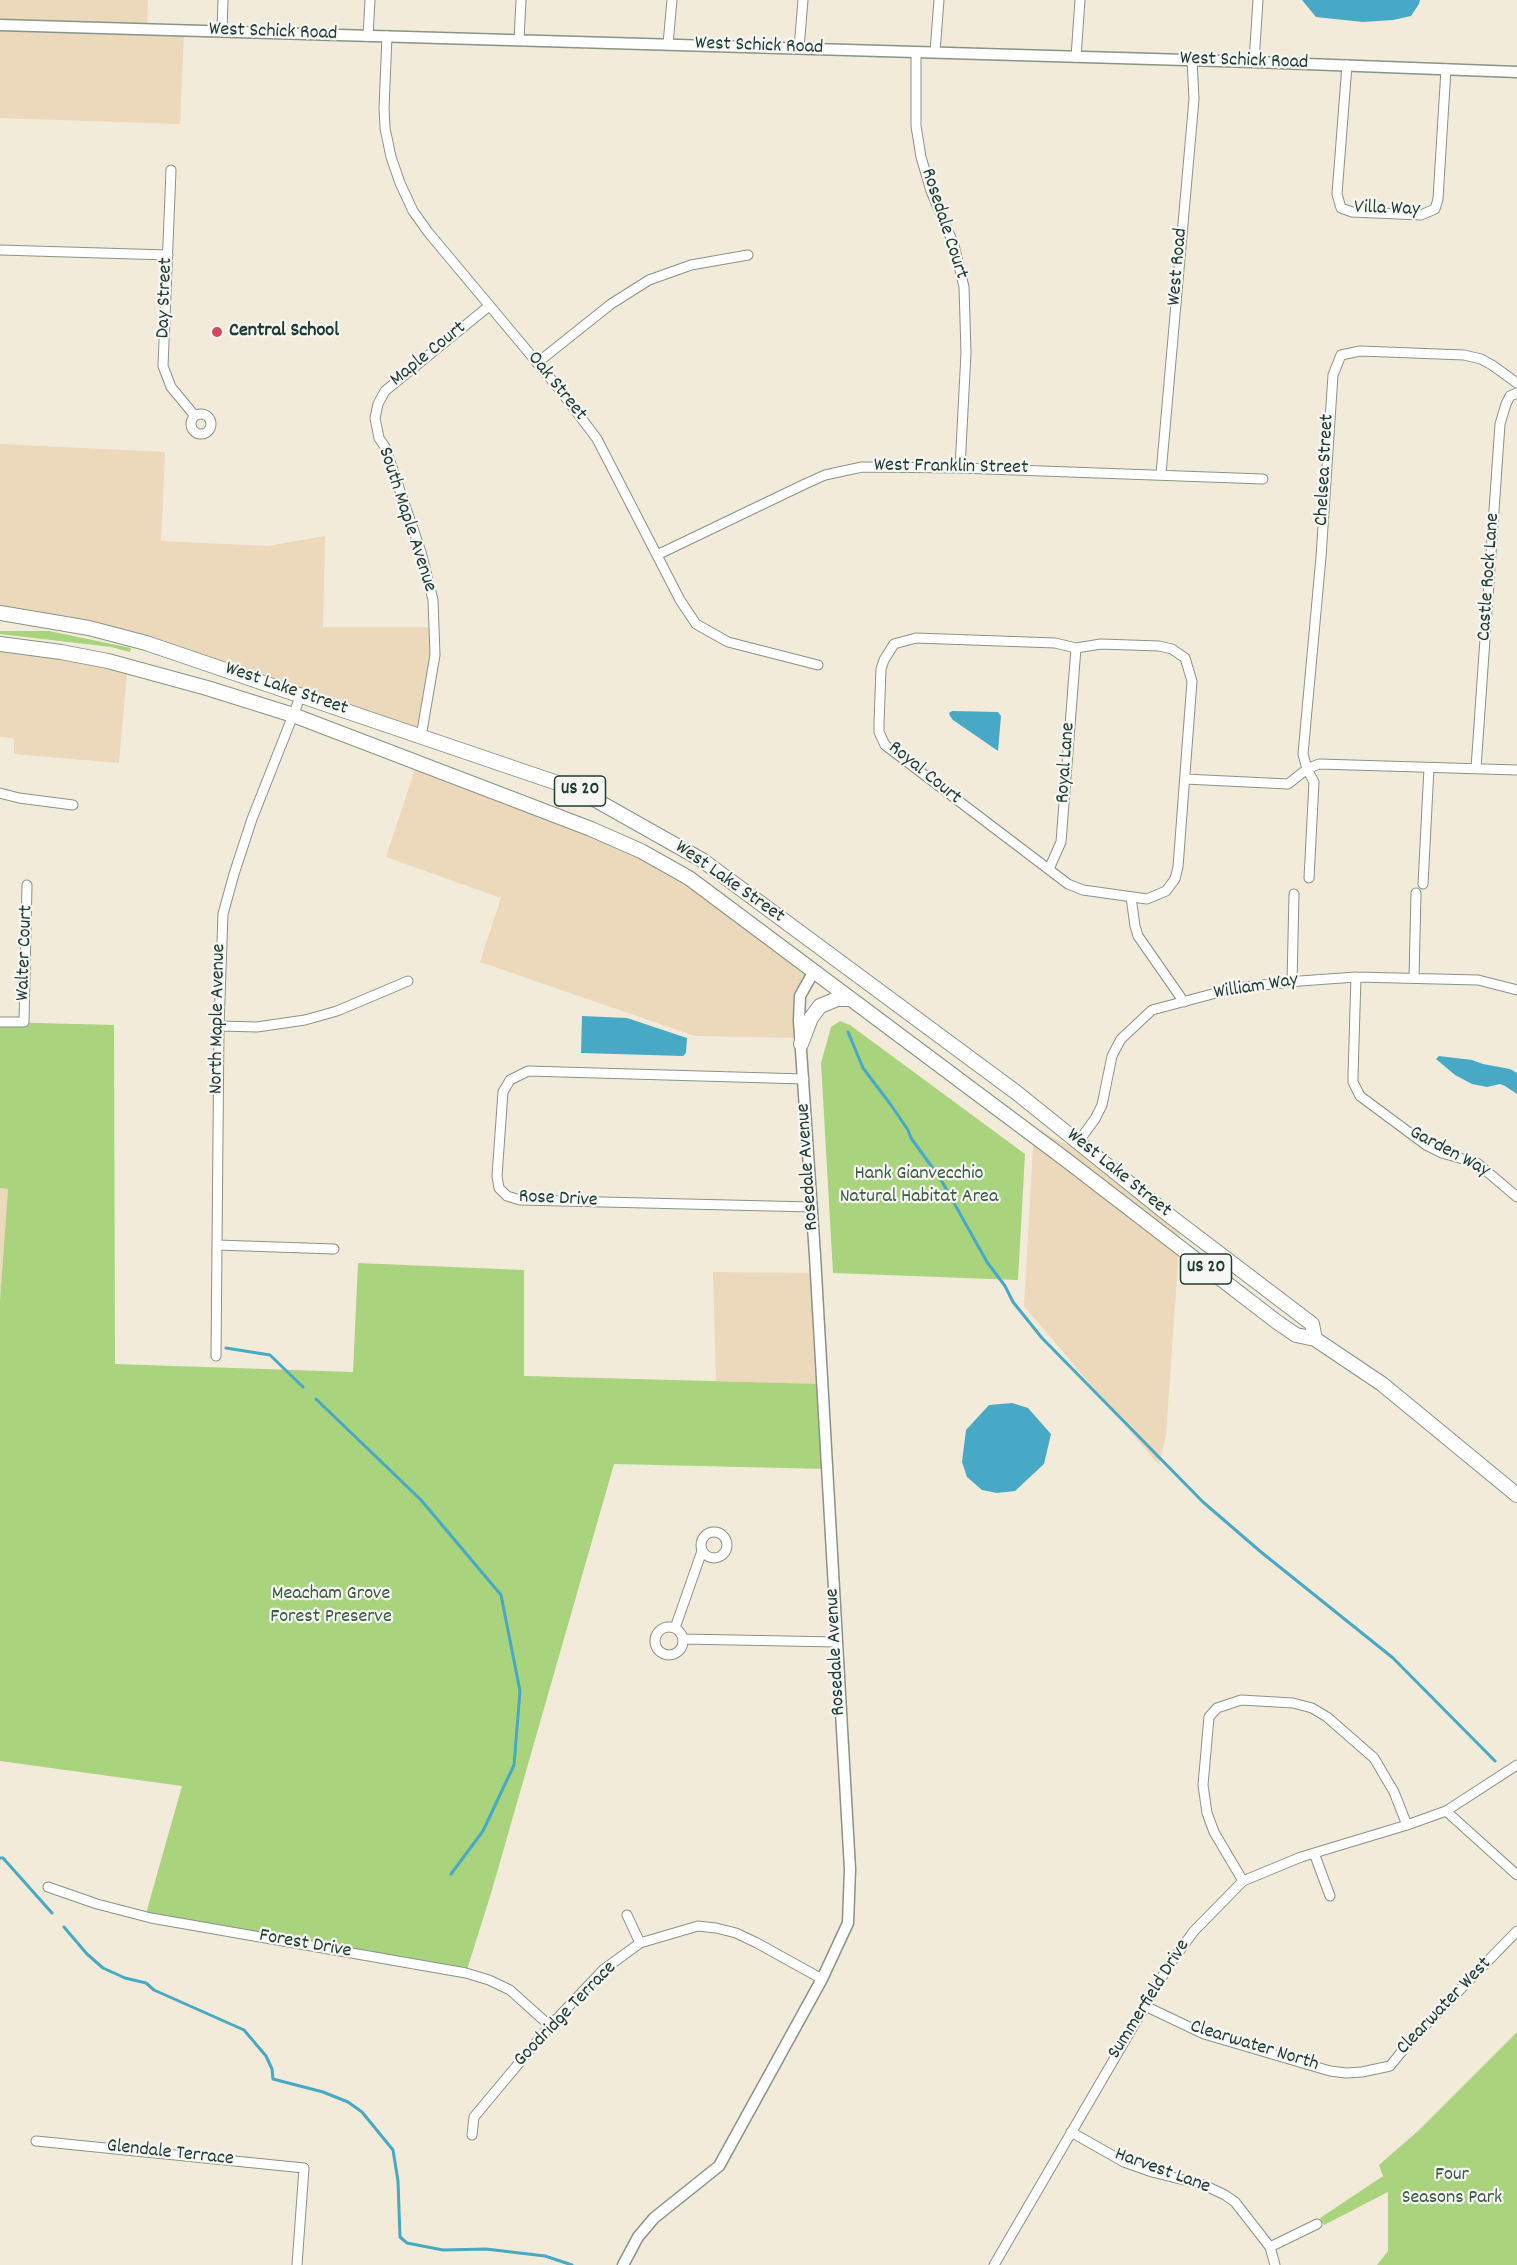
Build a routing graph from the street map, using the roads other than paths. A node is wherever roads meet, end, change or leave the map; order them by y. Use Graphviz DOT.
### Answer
graph roads {
  1 [pos="223,0"];
  2 [pos="370,0"];
  3 [pos="521,0"];
  4 [pos="672,0"];
  5 [pos="802,0"];
  6 [pos="939,0"];
  7 [pos="1080,0"];
  8 [pos="1258,0"];
  9 [pos="0,25"];
  10 [pos="222,31"];
  11 [pos="368,36"];
  12 [pos="387,36"];
  13 [pos="519,40"];
  14 [pos="668,45"];
  15 [pos="799,48"];
  16 [pos="916,52"];
  17 [pos="936,52"];
  18 [pos="1076,57"];
  19 [pos="1192,60"];
  20 [pos="1254,62"];
  21 [pos="1347,65"];
  22 [pos="1446,69"];
  23 [pos="1517,72"];
  24 [pos="171,170"];
  25 [pos="0,250"];
  26 [pos="168,255"];
  27 [pos="748,255"];
  28 [pos="489,306"];
  29 [pos="537,363"];
  30 [pos="1517,383"];
  31 [pos="1517,393"];
  32 [pos="376,410"];
  33 [pos="195,416"];
  34 [pos="960,468"];
  35 [pos="1161,474"];
  36 [pos="1263,479"];
  37 [pos="657,555"];
  38 [pos="0,614"];
  39 [pos="0,644"];
  40 [pos="1076,648"];
  41 [pos="818,665"];
  42 [pos="301,695"];
  43 [pos="293,715"];
  44 [pos="421,737"];
  45 [pos="1429,768"];
  46 [pos="1476,768"];
  47 [pos="1307,769"];
  48 [pos="1517,770"];
  49 [pos="1185,779"];
  50 [pos="0,793"];
  51 [pos="73,805"];
  52 [pos="1049,869"];
  53 [pos="1309,878"];
  54 [pos="1423,884"];
  55 [pos="27,885"];
  56 [pos="1416,893"];
  57 [pos="1294,894"];
  58 [pos="1131,897"];
  59 [pos="827,954"];
  60 [pos="814,971"];
  61 [pos="1356,977"];
  62 [pos="1414,978"];
  63 [pos="408,981"];
  64 [pos="1292,982"];
  65 [pos="1517,990"];
  66 [pos="851,999"];
  67 [pos="1184,1002"];
  68 [pos="0,1022"];
  69 [pos="219,1026"];
  70 [pos="801,1044"];
  71 [pos="804,1079"];
  72 [pos="1078,1142"];
  73 [pos="1517,1197"];
  74 [pos="812,1207"];
  75 [pos="217,1245"];
  76 [pos="334,1249"];
  77 [pos="1316,1339"];
  78 [pos="216,1356"];
  79 [pos="1517,1495"];
  80 [pos="702,1551"];
  81 [pos="675,1628"];
  82 [pos="683,1639"];
  83 [pos="837,1642"];
  84 [pos="1517,1765"];
  85 [pos="1446,1811"];
  86 [pos="1407,1825"];
  87 [pos="1314,1853"];
  88 [pos="1517,1875"];
  89 [pos="1243,1881"];
  90 [pos="48,1887"];
  91 [pos="1330,1896"];
  92 [pos="627,1915"];
  93 [pos="1517,1931"];
  94 [pos="640,1943"];
  95 [pos="822,1979"];
  96 [pos="1144,2006"];
  97 [pos="550,2026"];
  98 [pos="1368,2071"];
  99 [pos="1071,2132"];
  100 [pos="472,2135"];
  101 [pos="36,2141"];
  102 [pos="1317,2224"];
  103 [pos="1270,2247"];
  104 [pos="297,2265"];
  105 [pos="623,2265"];
  106 [pos="994,2265"];
  107 [pos="1275,2265"];
  1 -- 10 [label="street"];
  2 -- 11 [label="street"];
  3 -- 13 [label="street"];
  4 -- 14 [label="street"];
  5 -- 15 [label="street"];
  6 -- 17 [label="street"];
  7 -- 18 [label="street"];
  8 -- 20 [label="street"];
  9 -- 10 [label="street, West Schick Road"];
  10 -- 11 [label="street, West Schick Road"];
  11 -- 12 [label="street, West Schick Road"];
  12 -- 13 [label="street, West Schick Road"];
  12 -- 28 [label="street, Oak Street"];
  13 -- 14 [label="street, West Schick Road"];
  14 -- 15 [label="street, West Schick Road"];
  15 -- 16 [label="street, West Schick Road"];
  16 -- 17 [label="street, West Schick Road"];
  16 -- 34 [label="street, Rosedale Court"];
  17 -- 18 [label="street, West Schick Road"];
  18 -- 19 [label="street, West Schick Road"];
  19 -- 20 [label="street, West Schick Road"];
  19 -- 35 [label="street, West Road"];
  20 -- 21 [label="street, West Schick Road"];
  21 -- 22 [label="street, West Schick Road"];
  21 -- 22 [label="street, Villa Way"];
  22 -- 23 [label="street, West Schick Road"];
  24 -- 26 [label="street, Day Street"];
  25 -- 26 [label="street"];
  26 -- 33 [label="street, Day Street"];
  27 -- 29 [label="street"];
  28 -- 29 [label="street, Oak Street"];
  28 -- 32 [label="street, Maple Court"];
  29 -- 37 [label="street, Oak Street"];
  30 -- 47 [label="street, Chelsea Street"];
  31 -- 46 [label="street, Castle Rock Lane"];
  32 -- 44 [label="street, South Maple Avenue"];
  34 -- 35 [label="street, West Franklin Street"];
  34 -- 37 [label="street, West Franklin Street"];
  35 -- 36 [label="street, West Franklin Street"];
  37 -- 41 [label="street, Oak Street"];
  38 -- 42 [label="main road, West Lake Street / US 20"];
  39 -- 43 [label="main road, West Lake Street / US 20"];
  40 -- 49 [label="street"];
  40 -- 52 [label="street, Royal Lane"];
  40 -- 52 [label="street, Royal Court"];
  42 -- 43 [label="street, North Maple Avenue"];
  42 -- 44 [label="main road, West Lake Street / US 20"];
  43 -- 60 [label="main road, West Lake Street / US 20"];
  43 -- 69 [label="street, North Maple Avenue"];
  44 -- 59 [label="main road, West Lake Street / US 20"];
  45 -- 46 [label="street"];
  45 -- 47 [label="street"];
  45 -- 54 [label="street"];
  46 -- 48 [label="street"];
  47 -- 49 [label="street"];
  47 -- 53 [label="street"];
  49 -- 58 [label="street"];
  50 -- 51 [label="street"];
  52 -- 58 [label="street"];
  55 -- 68 [label="street, Walter Court"];
  56 -- 62 [label="street"];
  57 -- 64 [label="street"];
  58 -- 67 [label="street"];
  59 -- 60 [label="main road"];
  59 -- 72 [label="main road, West Lake Street / US 20"];
  60 -- 66 [label="main road, West Lake Street / US 20"];
  60 -- 70 [label="street, Rosedale Avenue"];
  61 -- 62 [label="street, William Way"];
  61 -- 64 [label="street, William Way"];
  61 -- 73 [label="street, Garden Way"];
  62 -- 65 [label="street, William Way"];
  63 -- 69 [label="street"];
  64 -- 67 [label="street, William Way"];
  66 -- 70 [label="main road"];
  66 -- 77 [label="main road, West Lake Street / US 20"];
  67 -- 72 [label="street, William Way"];
  69 -- 75 [label="street, North Maple Avenue"];
  70 -- 71 [label="street, Rosedale Avenue"];
  71 -- 74 [label="street, Rosedale Avenue"];
  71 -- 74 [label="street, Rose Drive"];
  72 -- 77 [label="main road, West Lake Street / US 20"];
  74 -- 83 [label="street, Rosedale Avenue"];
  75 -- 76 [label="street"];
  75 -- 78 [label="street, North Maple Avenue"];
  77 -- 79 [label="main road, West Lake Street / US 20"];
  80 -- 81 [label="street"];
  81 -- 82 [label="street"];
  81 -- 82 [label="street"];
  82 -- 83 [label="street"];
  83 -- 95 [label="street, Rosedale Avenue"];
  84 -- 85 [label="street, Summerfield Drive"];
  85 -- 86 [label="street, Summerfield Drive"];
  85 -- 88 [label="street"];
  86 -- 87 [label="street, Summerfield Drive"];
  86 -- 89 [label="street"];
  87 -- 89 [label="street, Summerfield Drive"];
  87 -- 91 [label="street"];
  89 -- 96 [label="street, Summerfield Drive"];
  90 -- 97 [label="street, Forest Drive"];
  92 -- 94 [label="street"];
  93 -- 98 [label="street, Clearwater West"];
  94 -- 95 [label="street, Goodridge Terrace"];
  94 -- 97 [label="street, Goodridge Terrace"];
  95 -- 105 [label="street, Rosedale Avenue"];
  96 -- 98 [label="street, Clearwater North"];
  96 -- 99 [label="street, Summerfield Drive"];
  97 -- 100 [label="street, Goodridge Terrace"];
  99 -- 103 [label="street, Harvest Lane"];
  99 -- 106 [label="street, Summerfield Drive"];
  101 -- 104 [label="street, Glendale Terrace"];
  102 -- 103 [label="street"];
  103 -- 107 [label="street"];
}
